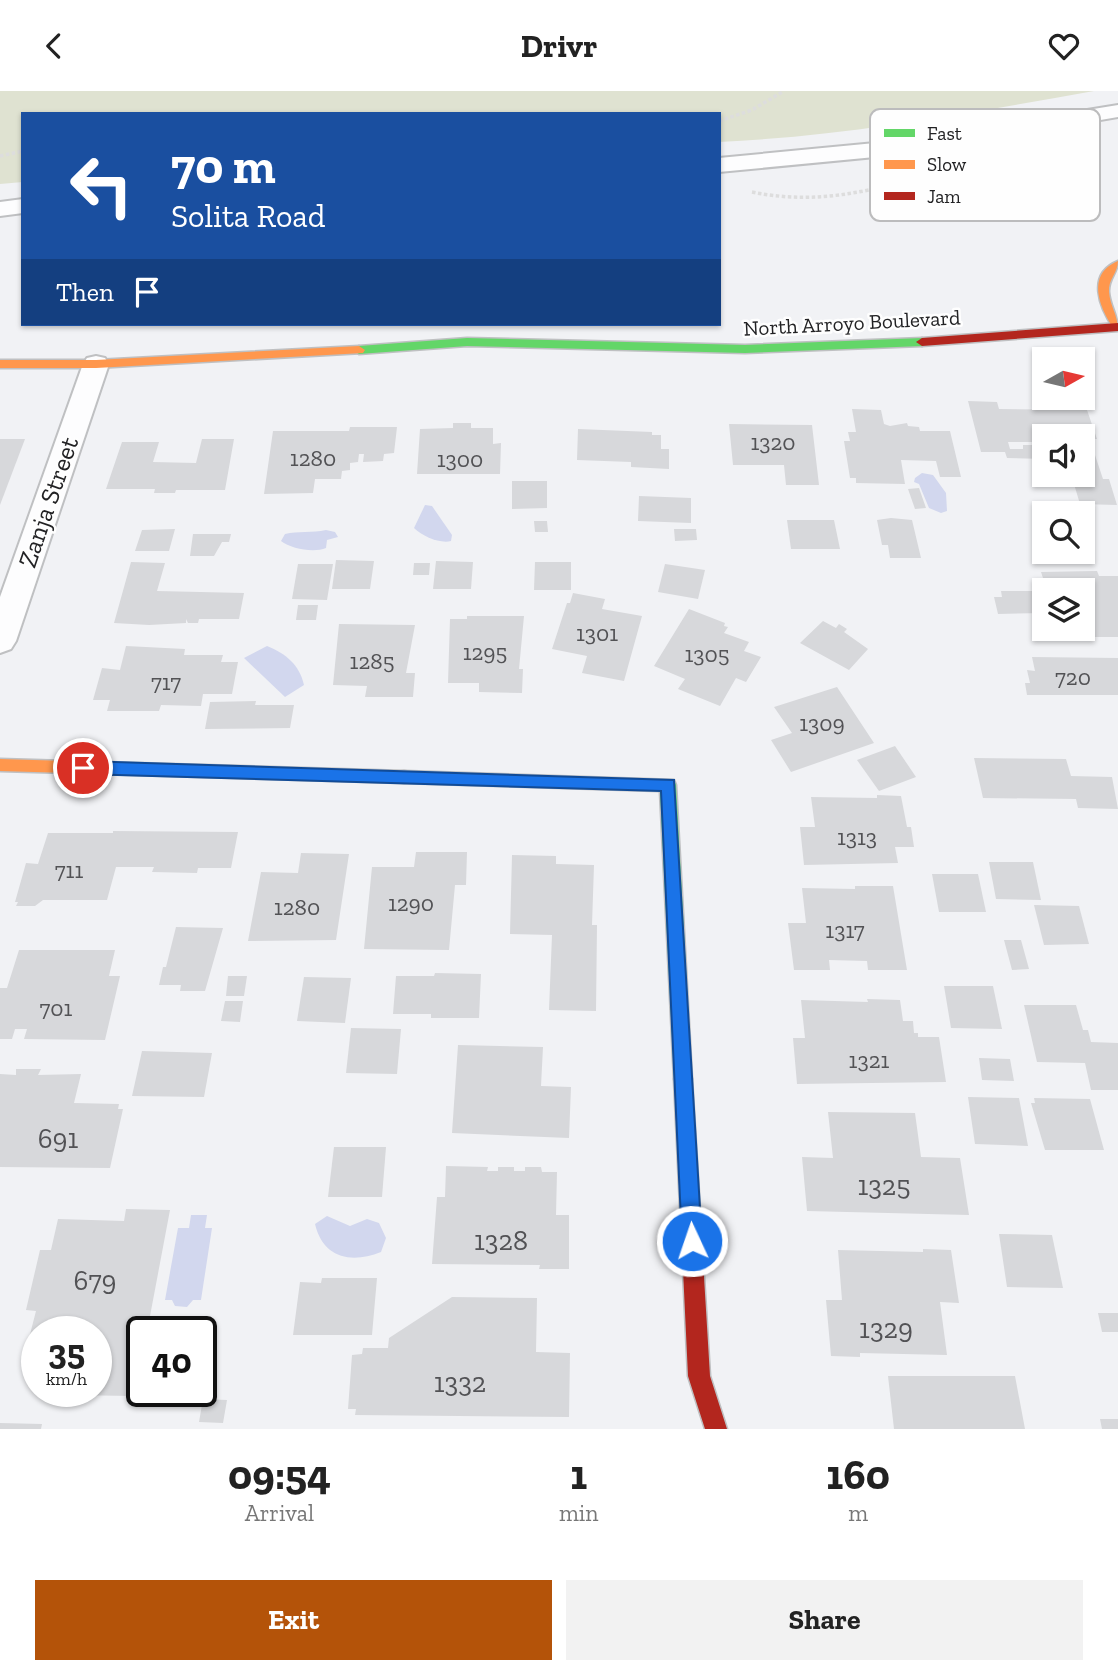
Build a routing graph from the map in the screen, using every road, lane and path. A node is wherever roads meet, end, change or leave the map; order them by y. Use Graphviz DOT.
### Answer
graph roads {
  1 [pos="784,91"];
  2 [pos="1118,111"];
  3 [pos="1100,114"];
  4 [pos="721,120"];
  5 [pos="870,150"];
  6 [pos="21,151"];
  7 [pos="0,156"];
  8 [pos="721,165"];
  9 [pos="748,191"];
  10 [pos="870,192"];
  11 [pos="21,205"];
  12 [pos="0,209"];
  13 [pos="1118,264"];
  14 [pos="1118,327"];
  15 [pos="0,364"];
  16 [pos="96,364"];
  17 [pos="0,641"];
  18 [pos="0,765"];
  19 [pos="716,1429"];
  1 -- 4 [label="path"];
  2 -- 3 [label="street"];
  5 -- 8 [label="street"];
  6 -- 7 [label="path"];
  9 -- 10 [label="path"];
  11 -- 12 [label="street"];
  13 -- 14 [label="street"];
  14 -- 16 [label="street, North Arroyo Boulevard"];
  15 -- 16 [label="street, North Arroyo Boulevard"];
  16 -- 17 [label="street, Zanja Street"];
  18 -- 19 [label="street"];
}
